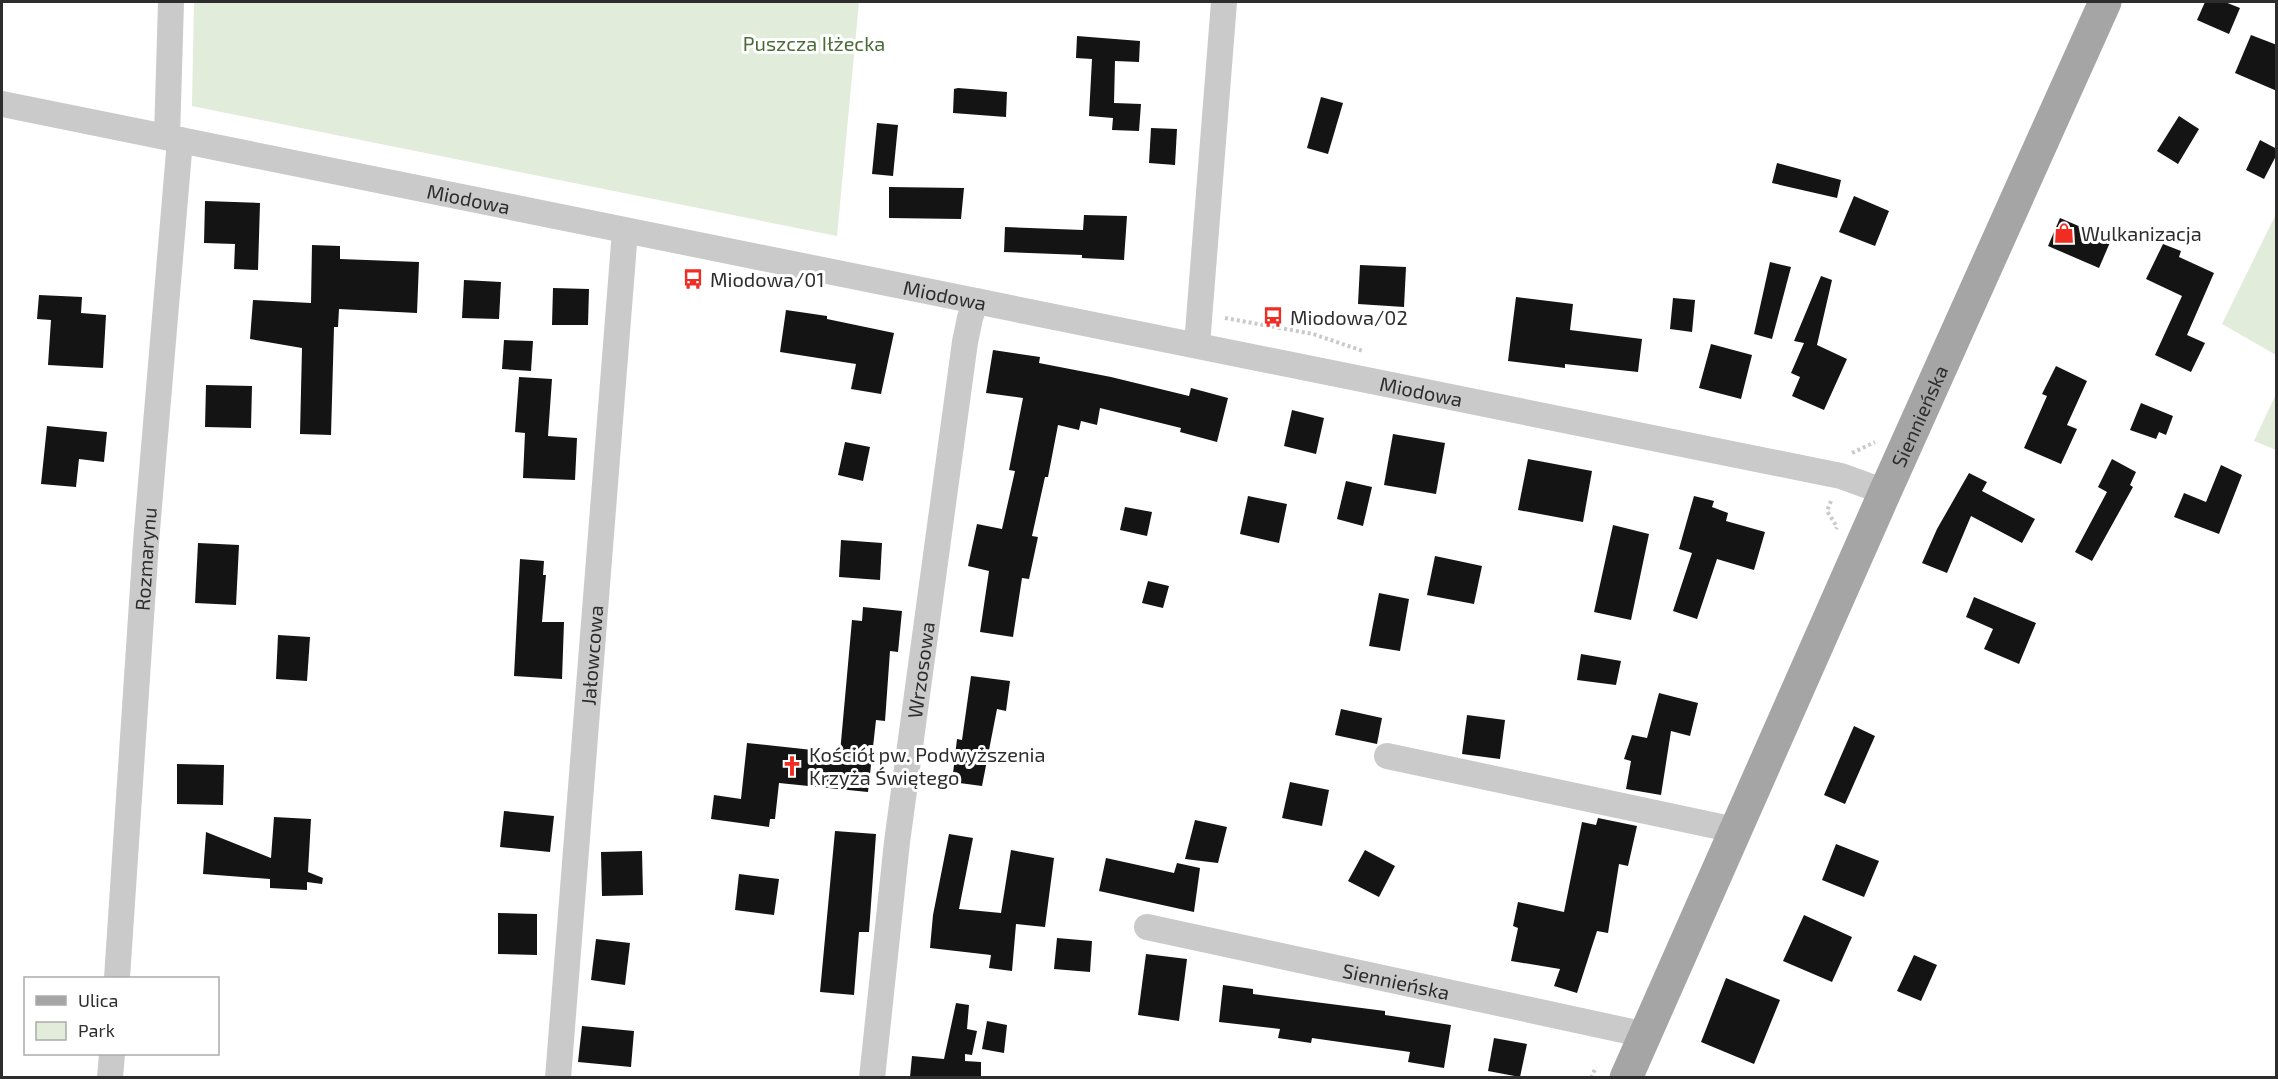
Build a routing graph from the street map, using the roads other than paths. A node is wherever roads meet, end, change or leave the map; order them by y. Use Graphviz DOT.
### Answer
graph roads {
  1 [pos="171,2"];
  2 [pos="1224,2"];
  3 [pos="2105,2"];
  4 [pos="2,104"];
  5 [pos="173,138"];
  6 [pos="625,231"];
  7 [pos="976,301"];
  8 [pos="1197,345"];
  9 [pos="1884,492"];
  10 [pos="1387,756"];
  11 [pos="1735,830"];
  12 [pos="1147,927"];
  13 [pos="117,977"];
  14 [pos="1646,1035"];
  15 [pos="112,1055"];
  16 [pos="110,1077"];
  17 [pos="558,1077"];
  18 [pos="872,1077"];
  19 [pos="1626,1077"];
  1 -- 5 [label="street, Rozmarynu"];
  2 -- 8 [label="street"];
  3 -- 9 [label="main road, Siennieńska"];
  4 -- 5 [label="street, Miodowa"];
  5 -- 6 [label="street, Miodowa"];
  5 -- 13 [label="street, Rozmarynu"];
  6 -- 7 [label="street, Miodowa"];
  6 -- 17 [label="street, Jałowcowa"];
  7 -- 8 [label="street, Miodowa"];
  7 -- 18 [label="street, Wrzosowa"];
  8 -- 9 [label="street, Miodowa"];
  9 -- 11 [label="main road, Siennieńska"];
  10 -- 11 [label="street"];
  11 -- 14 [label="main road, Siennieńska"];
  12 -- 14 [label="street, Siennieńska"];
  14 -- 19 [label="main road, Siennieńska"];
  15 -- 16 [label="street"];
}
